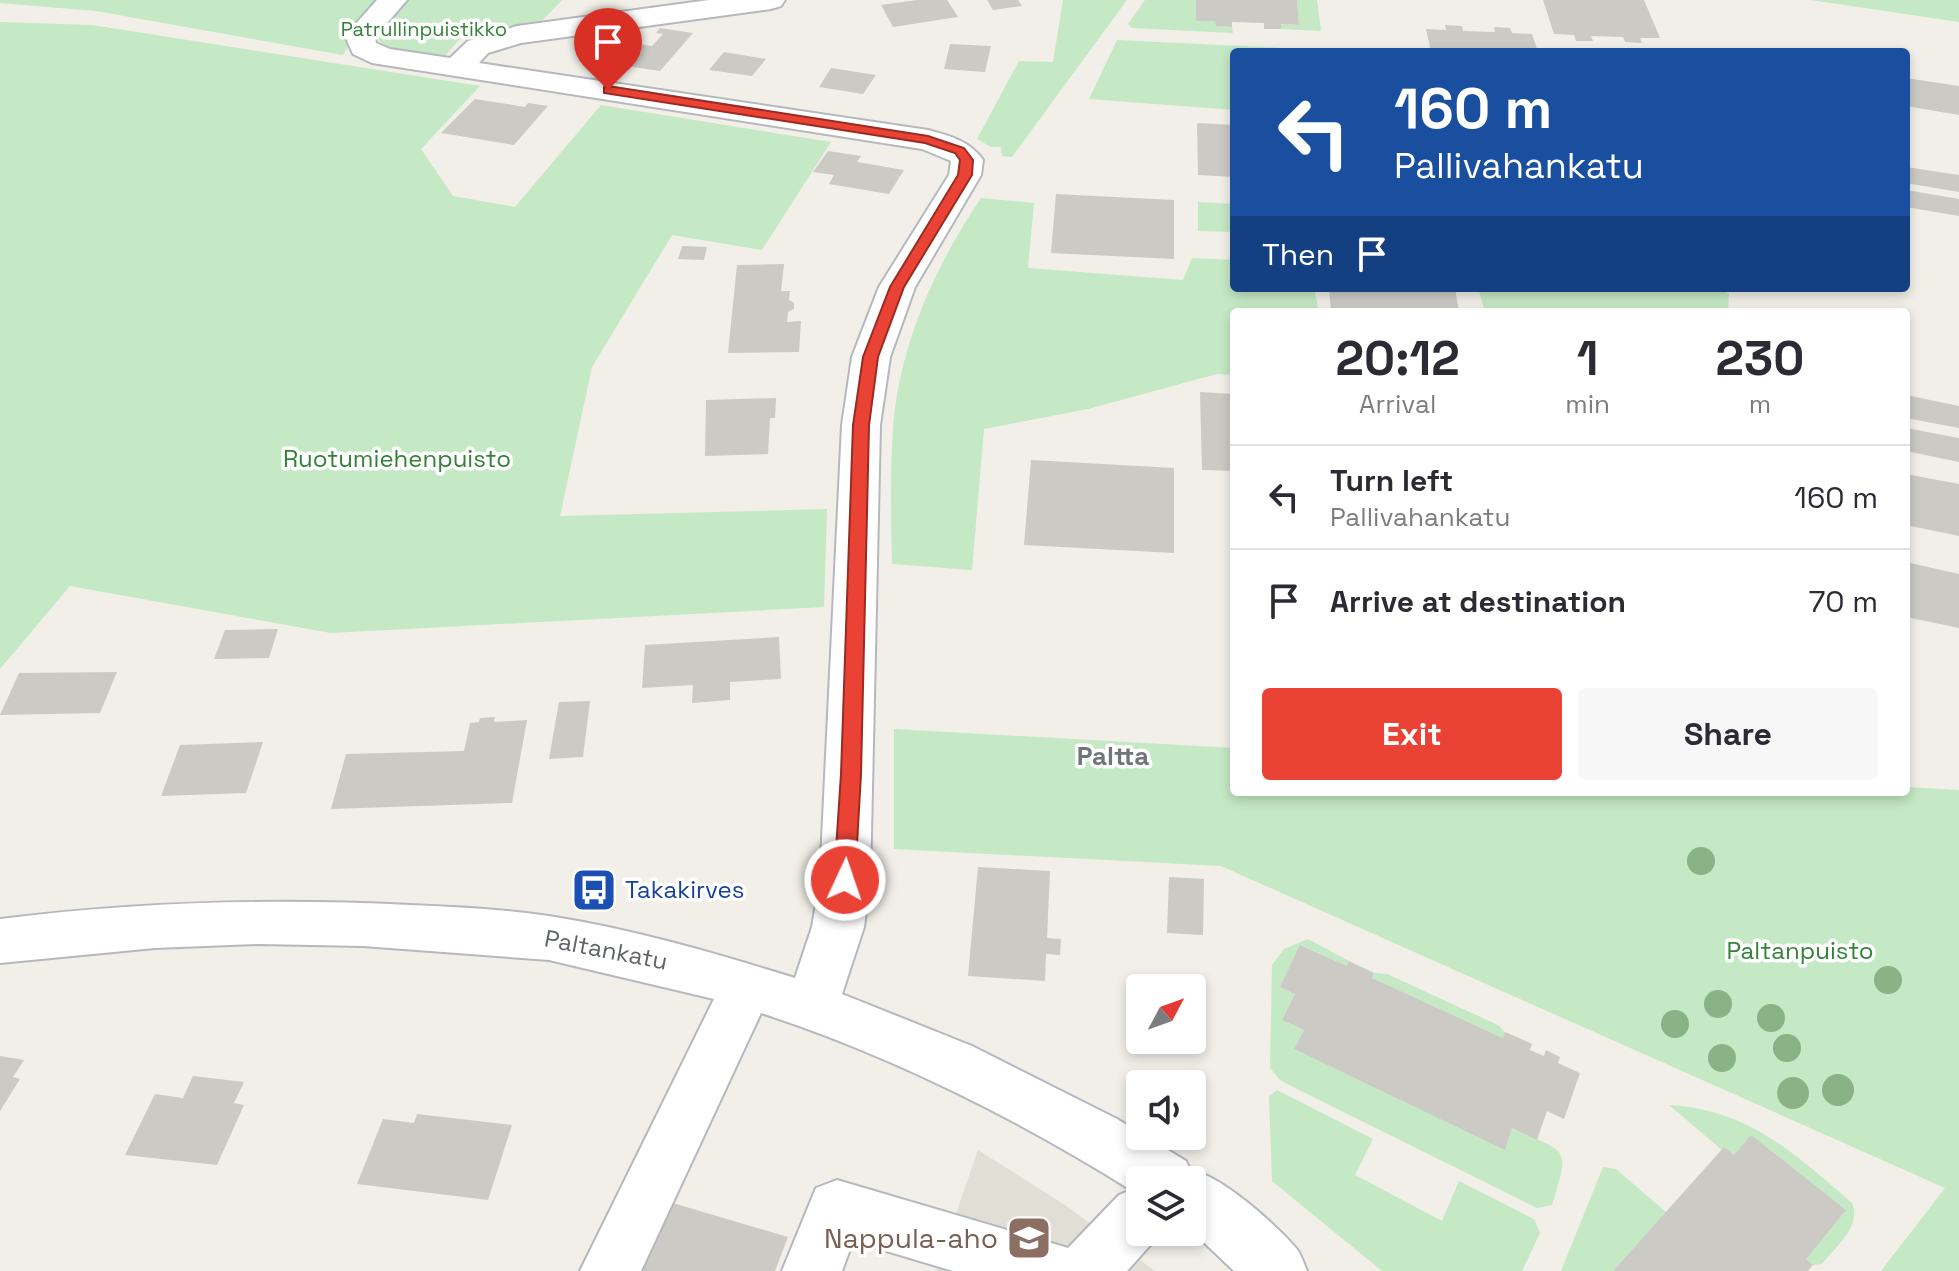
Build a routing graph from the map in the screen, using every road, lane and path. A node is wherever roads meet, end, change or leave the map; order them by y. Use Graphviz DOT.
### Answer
graph roads {
  1 [pos="393,0"];
  2 [pos="771,0"];
  3 [pos="457,68"];
  4 [pos="0,941"];
  5 [pos="747,986"];
  6 [pos="811,1009"];
  7 [pos="1142,1166"];
  8 [pos="1206,1207"];
  9 [pos="1126,1224"];
  10 [pos="1056,1270"];
  11 [pos="610,1271"];
  12 [pos="812,1271"];
  13 [pos="1277,1271"];
  1 -- 3 [label="street"];
  2 -- 3 [label="street"];
  3 -- 6 [label="street"];
  4 -- 5 [label="street, Paltankatu"];
  5 -- 6 [label="street, Paltankatu"];
  5 -- 11 [label="street"];
  6 -- 7 [label="street, Paltankatu"];
  8 -- 13 [label="street"];
  9 -- 10 [label="street"];
  10 -- 12 [label="street"];
}
